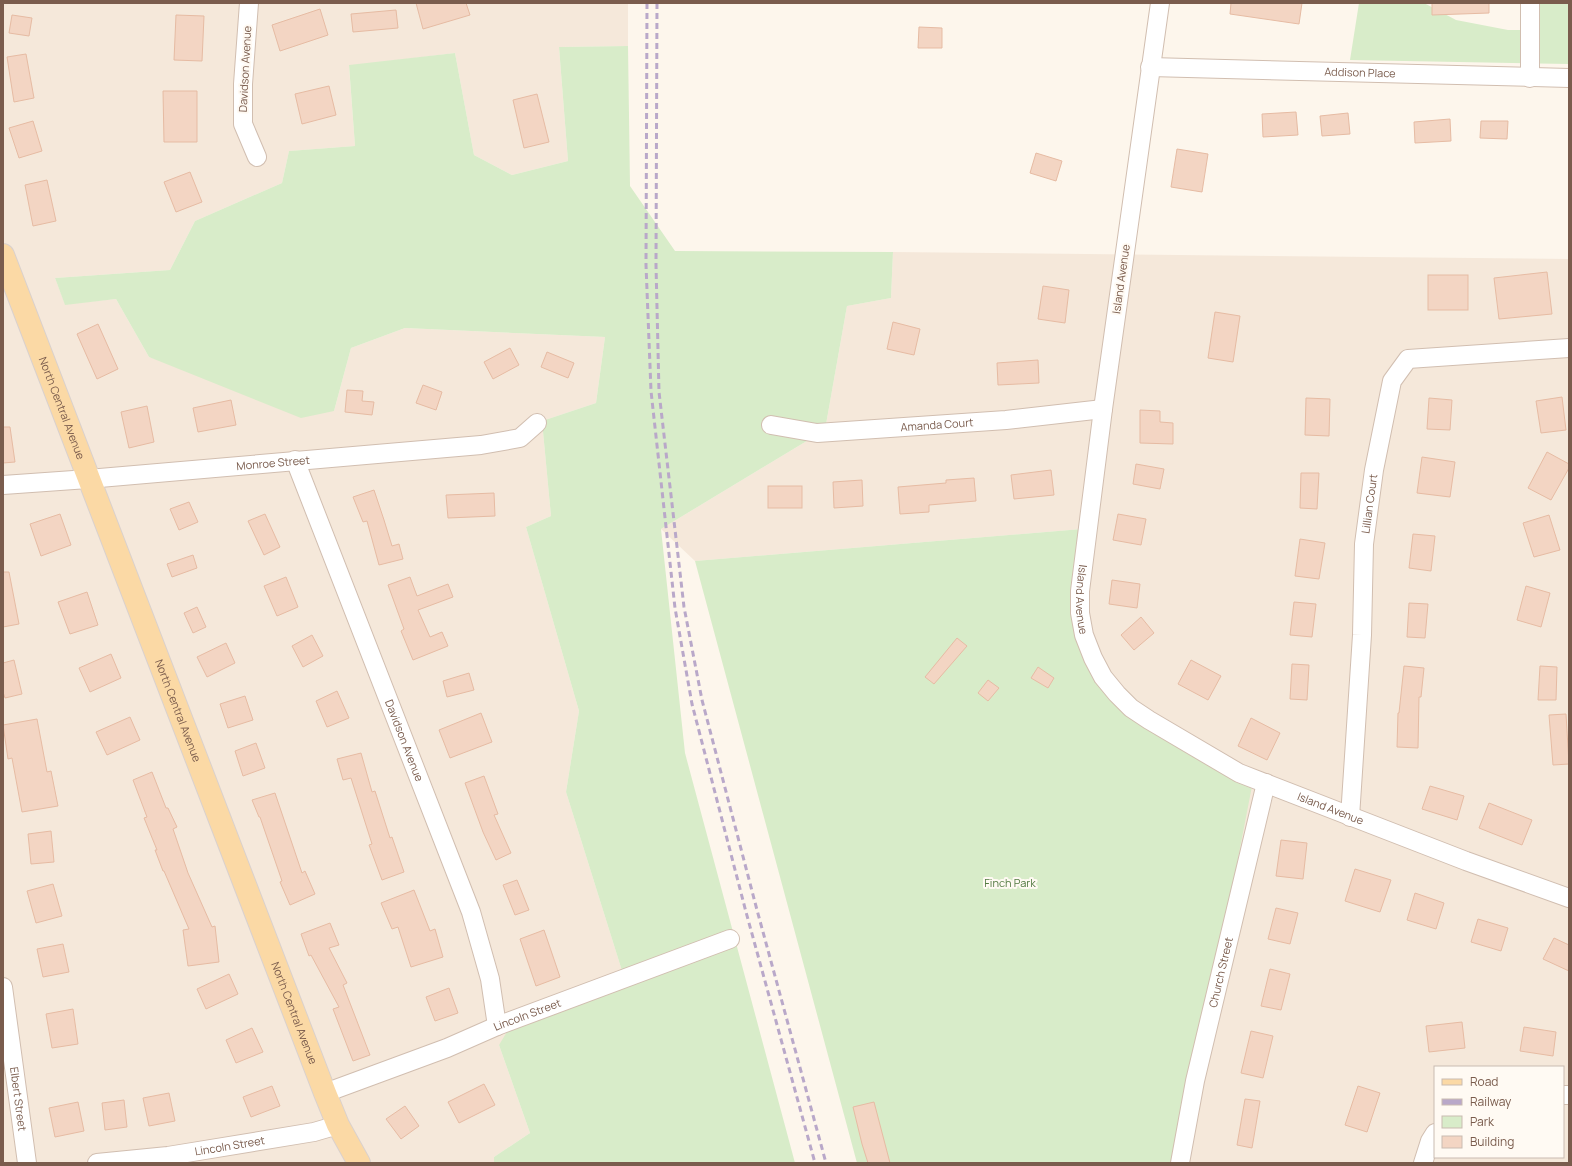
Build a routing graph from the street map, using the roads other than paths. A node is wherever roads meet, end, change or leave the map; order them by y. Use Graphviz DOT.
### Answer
graph roads {
  1 [pos="249,3"];
  2 [pos="1160,3"];
  3 [pos="1530,3"];
  4 [pos="1150,67"];
  5 [pos="1530,78"];
  6 [pos="1569,78"];
  7 [pos="257,157"];
  8 [pos="3,255"];
  9 [pos="1569,348"];
  10 [pos="1103,409"];
  11 [pos="537,423"];
  12 [pos="771,425"];
  13 [pos="295,460"];
  14 [pos="88,479"];
  15 [pos="3,485"];
  16 [pos="1266,783"];
  17 [pos="1350,816"];
  18 [pos="1569,898"];
  19 [pos="730,939"];
  20 [pos="3,987"];
  21 [pos="497,1026"];
  22 [pos="325,1093"];
  23 [pos="338,1126"];
  24 [pos="1434,1135"];
  25 [pos="27,1163"];
  26 [pos="97,1163"];
  27 [pos="359,1163"];
  28 [pos="1180,1163"];
  29 [pos="1423,1163"];
  1 -- 7 [label="street, Davidson Avenue"];
  2 -- 4 [label="street, Island Avenue"];
  3 -- 5 [label="street"];
  4 -- 5 [label="street, Addison Place"];
  4 -- 10 [label="street, Island Avenue"];
  5 -- 6 [label="street, Addison Place"];
  8 -- 14 [label="main road, North Central Avenue"];
  9 -- 17 [label="street, Lillian Court"];
  10 -- 12 [label="street, Amanda Court"];
  10 -- 16 [label="street, Island Avenue"];
  11 -- 13 [label="street, Monroe Street"];
  13 -- 14 [label="street, Monroe Street"];
  13 -- 21 [label="street, Davidson Avenue"];
  14 -- 15 [label="street, Monroe Street"];
  14 -- 22 [label="main road, North Central Avenue"];
  16 -- 17 [label="street, Island Avenue"];
  16 -- 28 [label="street, Church Street"];
  17 -- 18 [label="street, Island Avenue"];
  19 -- 21 [label="street, Lincoln Street"];
  20 -- 25 [label="street, Elbert Street"];
  21 -- 22 [label="street, Lincoln Street"];
  22 -- 23 [label="main road, North Central Avenue"];
  23 -- 26 [label="street, Lincoln Street"];
  23 -- 27 [label="main road, North Central Avenue"];
  24 -- 29 [label="street"];
}
